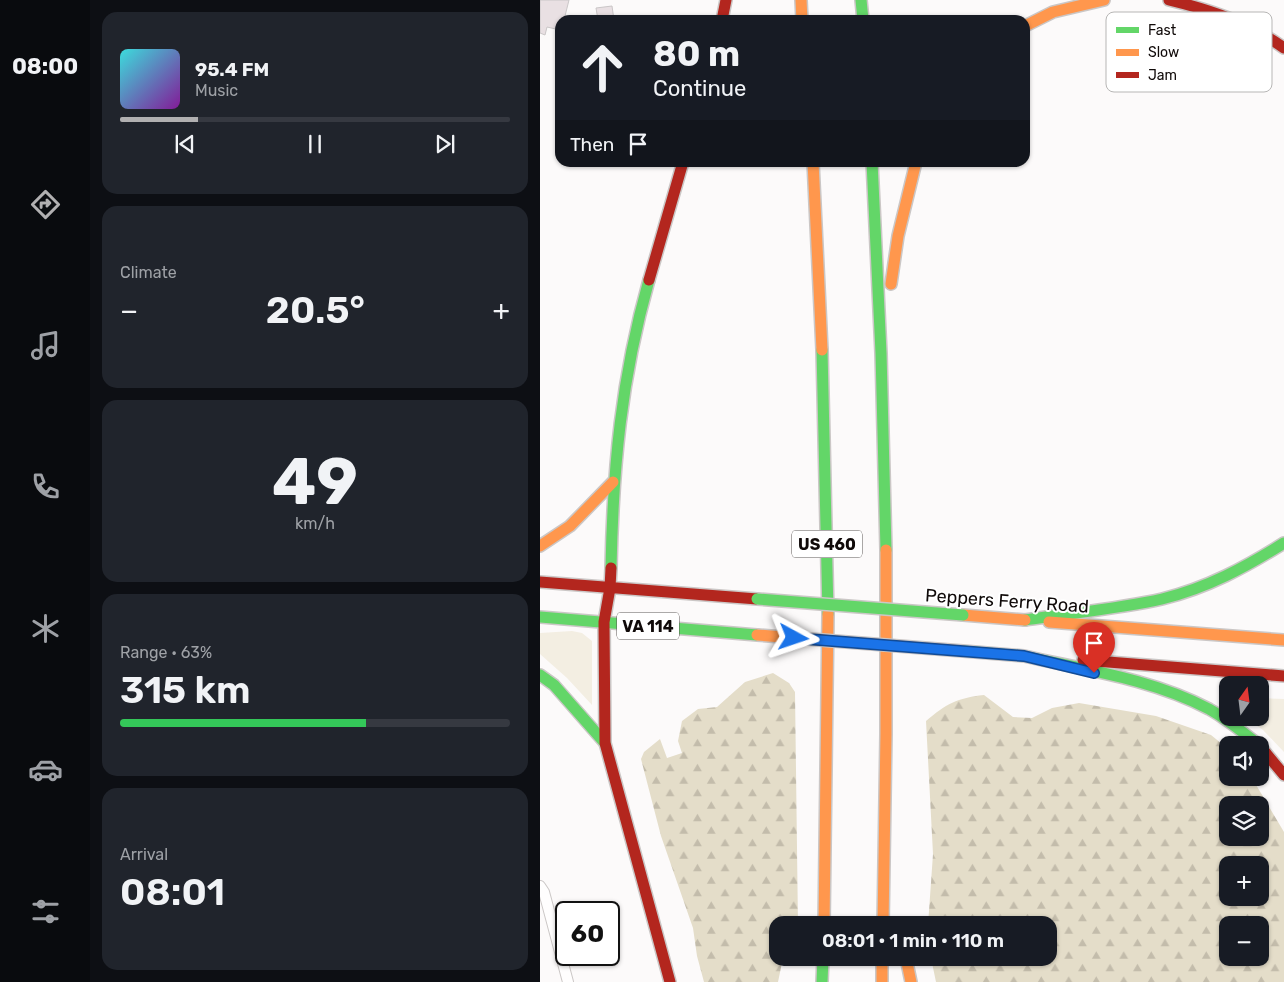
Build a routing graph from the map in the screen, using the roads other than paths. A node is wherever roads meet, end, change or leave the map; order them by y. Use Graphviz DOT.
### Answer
graph roads {
  1 [pos="726,0"];
  2 [pos="801,0"];
  3 [pos="861,0"];
  4 [pos="1104,0"];
  5 [pos="1169,0"];
  6 [pos="1216,12"];
  7 [pos="723,15"];
  8 [pos="802,15"];
  9 [pos="862,15"];
  10 [pos="1030,24"];
  11 [pos="1272,41"];
  12 [pos="1284,48"];
  13 [pos="681,167"];
  14 [pos="812,167"];
  15 [pos="872,167"];
  16 [pos="915,167"];
  17 [pos="882,339"];
  18 [pos="613,482"];
  19 [pos="1284,543"];
  20 [pos="540,546"];
  21 [pos="540,582"];
  22 [pos="610,588"];
  23 [pos="540,617"];
  24 [pos="1025,620"];
  25 [pos="604,622"];
  26 [pos="1284,640"];
  27 [pos="1024,656"];
  28 [pos="540,675"];
  29 [pos="1284,676"];
  30 [pos="1248,736"];
  31 [pos="605,743"];
  32 [pos="1269,756"];
  33 [pos="1284,775"];
  34 [pos="886,801"];
  35 [pos="896,877"];
  36 [pos="540,886"];
  37 [pos="824,916"];
  38 [pos="883,916"];
  39 [pos="823,966"];
  40 [pos="882,966"];
  41 [pos="908,966"];
  42 [pos="568,982"];
  43 [pos="670,982"];
  44 [pos="822,982"];
  45 [pos="882,982"];
  46 [pos="911,982"];
  1 -- 7 [label="main road"];
  2 -- 8 [label="main road"];
  3 -- 9 [label="main road"];
  4 -- 10 [label="main road"];
  5 -- 6 [label="main road"];
  11 -- 12 [label="main road"];
  13 -- 18 [label="main road"];
  14 -- 37 [label="main road, US 460"];
  15 -- 17 [label="main road, US 460"];
  16 -- 17 [label="main road"];
  17 -- 34 [label="main road, US 460"];
  18 -- 20 [label="main road"];
  18 -- 22 [label="main road"];
  19 -- 24 [label="main road"];
  21 -- 22 [label="main road, VA 114"];
  22 -- 24 [label="main road, Peppers Ferry Road / VA 114, bridge"];
  22 -- 25 [label="main road"];
  23 -- 25 [label="main road, VA 114"];
  24 -- 26 [label="main road, Peppers Ferry Road / VA 114"];
  25 -- 27 [label="main road, VA 114, bridge"];
  25 -- 31 [label="main road"];
  27 -- 29 [label="main road, VA 114"];
  27 -- 30 [label="main road"];
  28 -- 31 [label="main road"];
  31 -- 43 [label="main road"];
  32 -- 33 [label="main road"];
  34 -- 35 [label="main road"];
  34 -- 38 [label="main road, US 460"];
  36 -- 42 [label="lane"];
  39 -- 44 [label="main road"];
  40 -- 45 [label="main road"];
  41 -- 46 [label="main road"];
}
